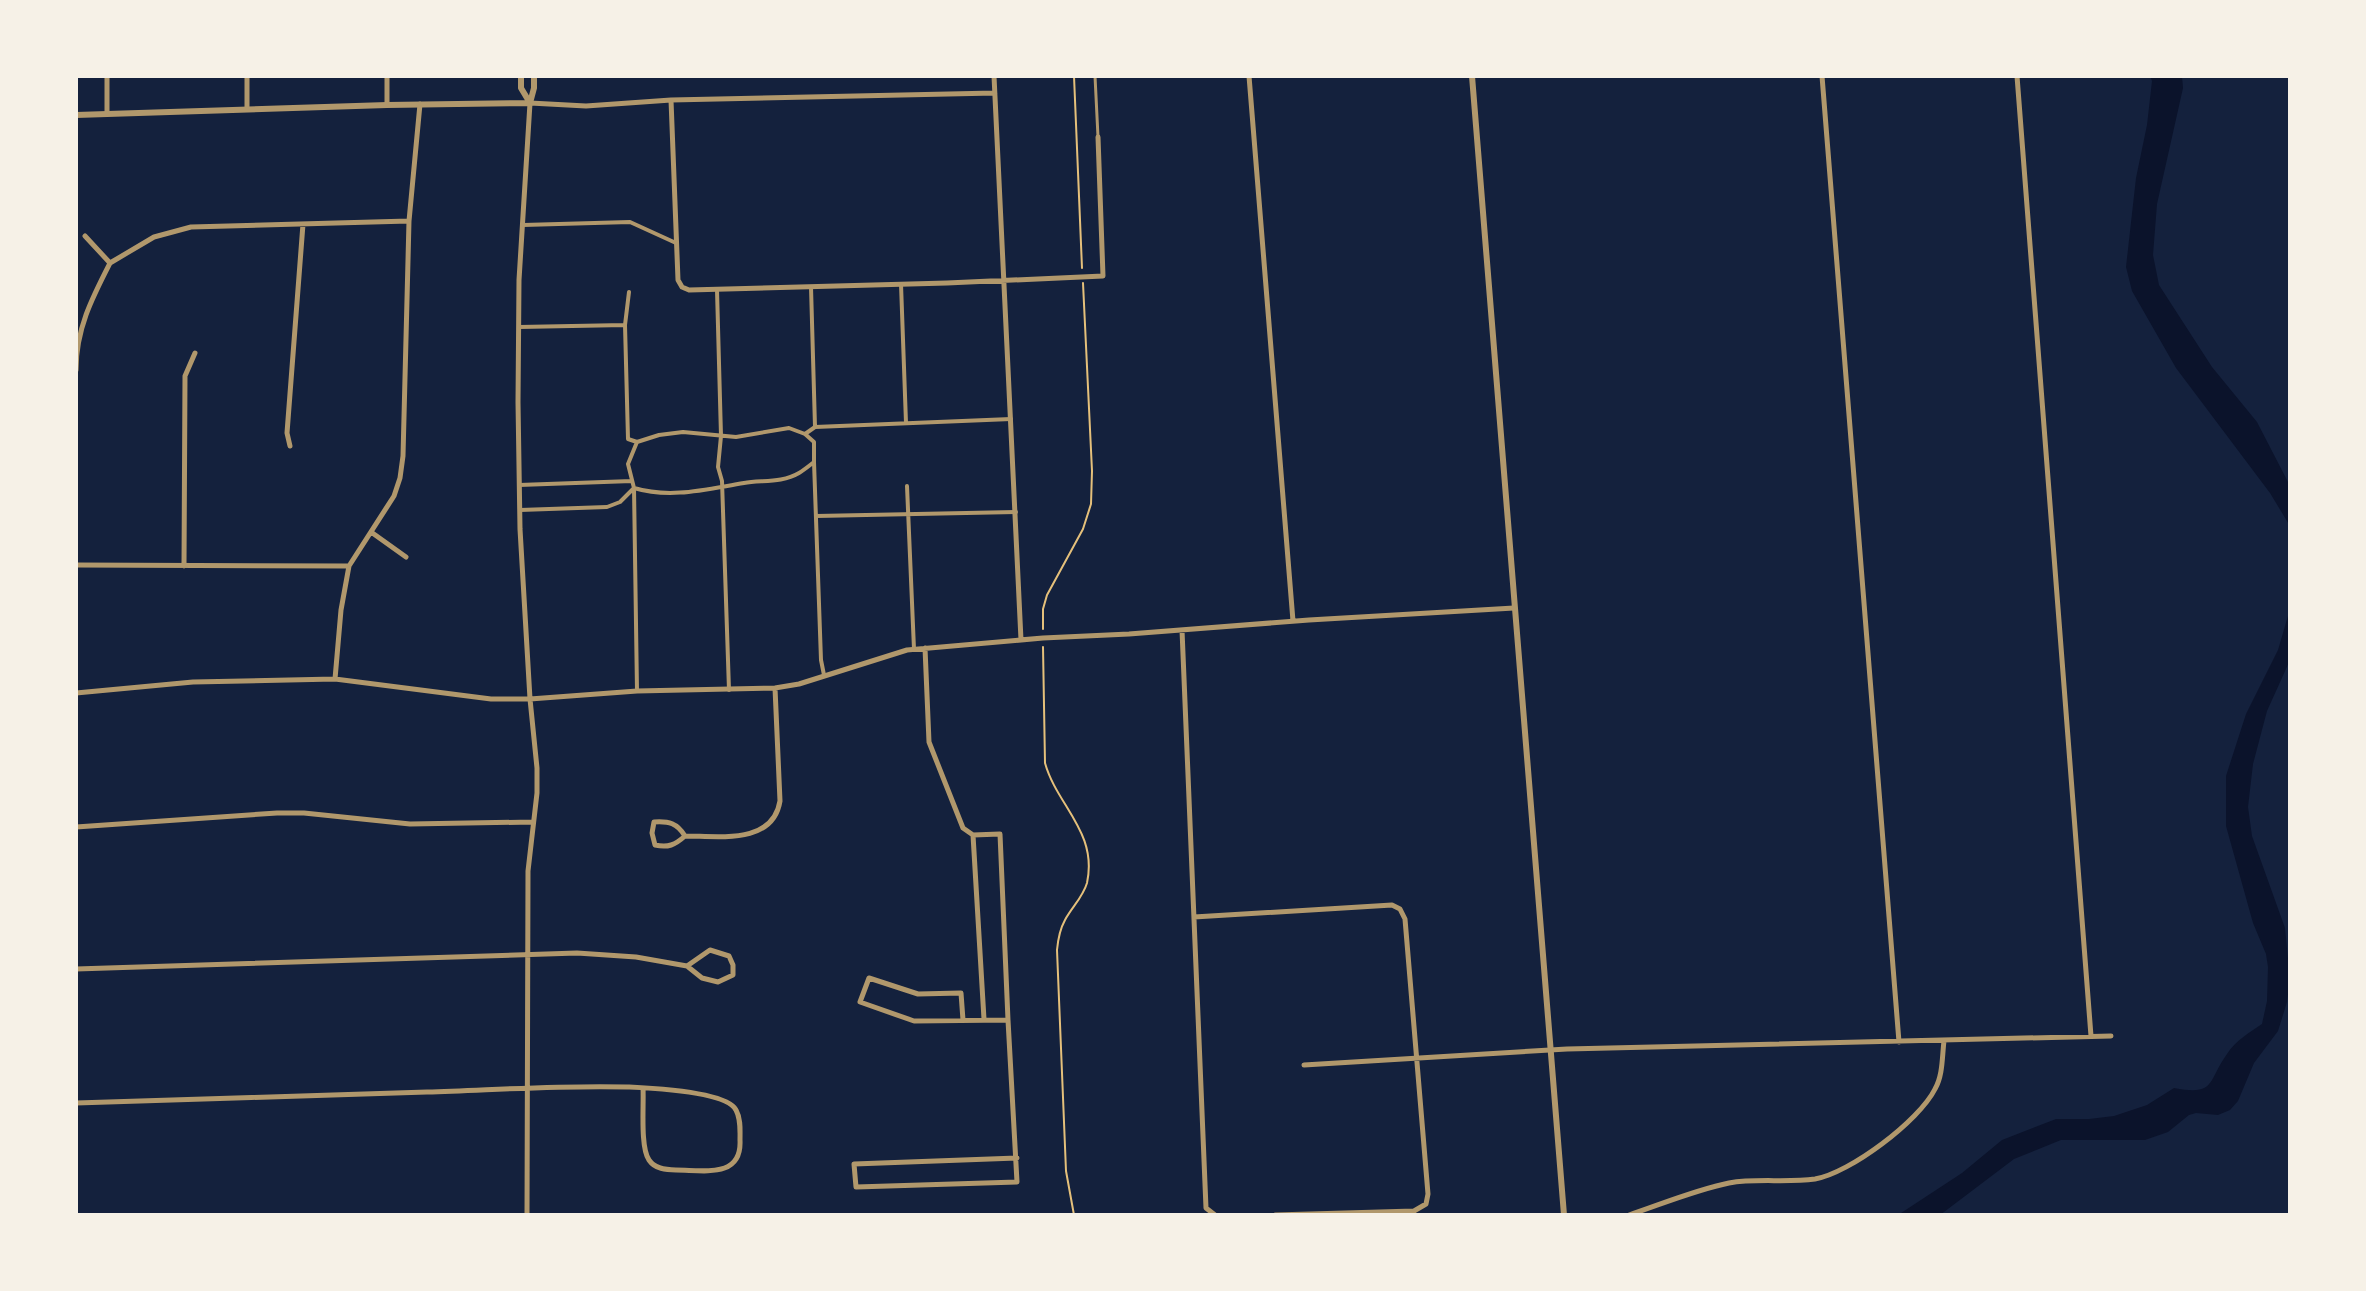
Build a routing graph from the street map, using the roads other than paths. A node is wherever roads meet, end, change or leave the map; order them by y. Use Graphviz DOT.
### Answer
graph roads {
  1 [pos="107,76"];
  2 [pos="247,76"];
  3 [pos="387,76"];
  4 [pos="521,76"];
  5 [pos="534,76"];
  6 [pos="994,76"];
  7 [pos="1095,76"];
  8 [pos="1249,76"];
  9 [pos="1472,76"];
  10 [pos="1822,76"];
  11 [pos="2017,76"];
  12 [pos="995,93"];
  13 [pos="671,100"];
  14 [pos="530,103"];
  15 [pos="420,104"];
  16 [pos="387,105"];
  17 [pos="247,109"];
  18 [pos="107,113"];
  19 [pos="76,115"];
  20 [pos="1098,137"];
  21 [pos="409,221"];
  22 [pos="303,223"];
  23 [pos="523,225"];
  24 [pos="85,236"];
  25 [pos="677,244"];
  26 [pos="110,263"];
  27 [pos="1005,280"];
  28 [pos="901,284"];
  29 [pos="811,287"];
  30 [pos="717,289"];
  31 [pos="629,292"];
  32 [pos="625,325"];
  33 [pos="518,327"];
  34 [pos="195,353"];
  35 [pos="76,370"];
  36 [pos="1011,419"];
  37 [pos="906,423"];
  38 [pos="815,427"];
  39 [pos="805,434"];
  40 [pos="721,436"];
  41 [pos="637,442"];
  42 [pos="290,446"];
  43 [pos="814,462"];
  44 [pos="632,481"];
  45 [pos="519,485"];
  46 [pos="907,486"];
  47 [pos="634,488"];
  48 [pos="722,488"];
  49 [pos="520,510"];
  50 [pos="1016,512"];
  51 [pos="909,515"];
  52 [pos="816,516"];
  53 [pos="371,532"];
  54 [pos="406,557"];
  55 [pos="76,565"];
  56 [pos="184,566"];
  57 [pos="349,566"];
  58 [pos="1514,608"];
  59 [pos="1293,621"];
  60 [pos="1182,630"];
  61 [pos="1021,640"];
  62 [pos="925,648"];
  63 [pos="914,649"];
  64 [pos="824,675"];
  65 [pos="335,679"];
  66 [pos="775,688"];
  67 [pos="729,690"];
  68 [pos="637,691"];
  69 [pos="76,693"];
  70 [pos="530,699"];
  71 [pos="533,822"];
  72 [pos="76,827"];
  73 [pos="973,835"];
  74 [pos="685,836"];
  75 [pos="1194,917"];
  76 [pos="528,955"];
  77 [pos="687,966"];
  78 [pos="76,969"];
  79 [pos="984,1019"];
  80 [pos="963,1020"];
  81 [pos="1008,1020"];
  82 [pos="2091,1036"];
  83 [pos="2111,1036"];
  84 [pos="1944,1041"];
  85 [pos="1899,1042"];
  86 [pos="1550,1051"];
  87 [pos="1417,1059"];
  88 [pos="1304,1065"];
  89 [pos="643,1088"];
  90 [pos="527,1089"];
  91 [pos="76,1103"];
  92 [pos="1017,1158"];
  93 [pos="527,1215"];
  94 [pos="1215,1215"];
  95 [pos="1275,1215"];
  96 [pos="1564,1215"];
  97 [pos="1629,1215"];
  1 -- 18 [label="street"];
  2 -- 17 [label="street"];
  3 -- 16 [label="street"];
  4 -- 14 [label="street"];
  5 -- 14 [label="street"];
  6 -- 12 [label="street"];
  7 -- 20 [label="lane"];
  8 -- 59 [label="street"];
  9 -- 58 [label="street"];
  10 -- 85 [label="street"];
  11 -- 82 [label="street"];
  12 -- 13 [label="street"];
  12 -- 27 [label="street"];
  13 -- 14 [label="street"];
  13 -- 25 [label="street"];
  14 -- 15 [label="street"];
  14 -- 23 [label="street"];
  15 -- 16 [label="street"];
  15 -- 21 [label="street"];
  16 -- 17 [label="street"];
  17 -- 18 [label="street"];
  18 -- 19 [label="street"];
  20 -- 27 [label="street"];
  21 -- 22 [label="street"];
  21 -- 53 [label="street"];
  22 -- 26 [label="street"];
  22 -- 42 [label="street"];
  23 -- 25 [label="street"];
  23 -- 33 [label="street"];
  24 -- 26 [label="street"];
  25 -- 30 [label="street"];
  26 -- 35 [label="street"];
  27 -- 28 [label="street"];
  27 -- 36 [label="street"];
  28 -- 29 [label="street"];
  28 -- 37 [label="street"];
  29 -- 30 [label="street"];
  29 -- 38 [label="street"];
  30 -- 40 [label="street"];
  31 -- 32 [label="street"];
  32 -- 33 [label="street"];
  32 -- 41 [label="street"];
  33 -- 45 [label="street"];
  34 -- 56 [label="street"];
  36 -- 37 [label="street"];
  36 -- 50 [label="street"];
  37 -- 38 [label="street"];
  38 -- 39 [label="street"];
  39 -- 40 [label="street"];
  39 -- 43 [label="street"];
  40 -- 41 [label="street"];
  40 -- 48 [label="street"];
  41 -- 44 [label="street"];
  43 -- 48 [label="street"];
  43 -- 52 [label="street"];
  44 -- 45 [label="street"];
  44 -- 47 [label="street"];
  45 -- 49 [label="street"];
  46 -- 51 [label="street"];
  47 -- 48 [label="street"];
  47 -- 49 [label="street"];
  47 -- 68 [label="street"];
  48 -- 67 [label="street"];
  49 -- 70 [label="street"];
  50 -- 51 [label="street"];
  50 -- 61 [label="street"];
  51 -- 52 [label="street"];
  51 -- 63 [label="street"];
  52 -- 64 [label="street"];
  53 -- 54 [label="street"];
  53 -- 57 [label="street"];
  55 -- 56 [label="street"];
  56 -- 57 [label="street"];
  57 -- 65 [label="street"];
  58 -- 59 [label="street"];
  58 -- 86 [label="street"];
  59 -- 60 [label="street"];
  60 -- 61 [label="street"];
  60 -- 75 [label="street"];
  61 -- 62 [label="street"];
  62 -- 63 [label="street"];
  62 -- 73 [label="street"];
  63 -- 64 [label="street"];
  64 -- 66 [label="street"];
  65 -- 69 [label="street"];
  65 -- 70 [label="street"];
  66 -- 67 [label="street"];
  66 -- 74 [label="street"];
  67 -- 68 [label="street"];
  68 -- 70 [label="street"];
  70 -- 71 [label="street"];
  71 -- 72 [label="street"];
  71 -- 76 [label="street"];
  73 -- 79 [label="street"];
  73 -- 81 [label="street"];
  74 -- 74 [label="street"];
  75 -- 87 [label="street"];
  75 -- 94 [label="street"];
  76 -- 77 [label="street"];
  76 -- 78 [label="street"];
  76 -- 90 [label="street"];
  77 -- 77 [label="street"];
  79 -- 80 [label="street"];
  79 -- 81 [label="street"];
  80 -- 80 [label="street"];
  81 -- 92 [label="street"];
  82 -- 83 [label="street"];
  82 -- 84 [label="street"];
  84 -- 85 [label="street"];
  84 -- 97 [label="street"];
  85 -- 86 [label="street"];
  86 -- 87 [label="street"];
  86 -- 96 [label="street"];
  87 -- 88 [label="street"];
  87 -- 95 [label="street"];
  89 -- 89 [label="street"];
  89 -- 90 [label="street"];
  90 -- 91 [label="street"];
  90 -- 93 [label="street"];
  92 -- 92 [label="street"];
}
